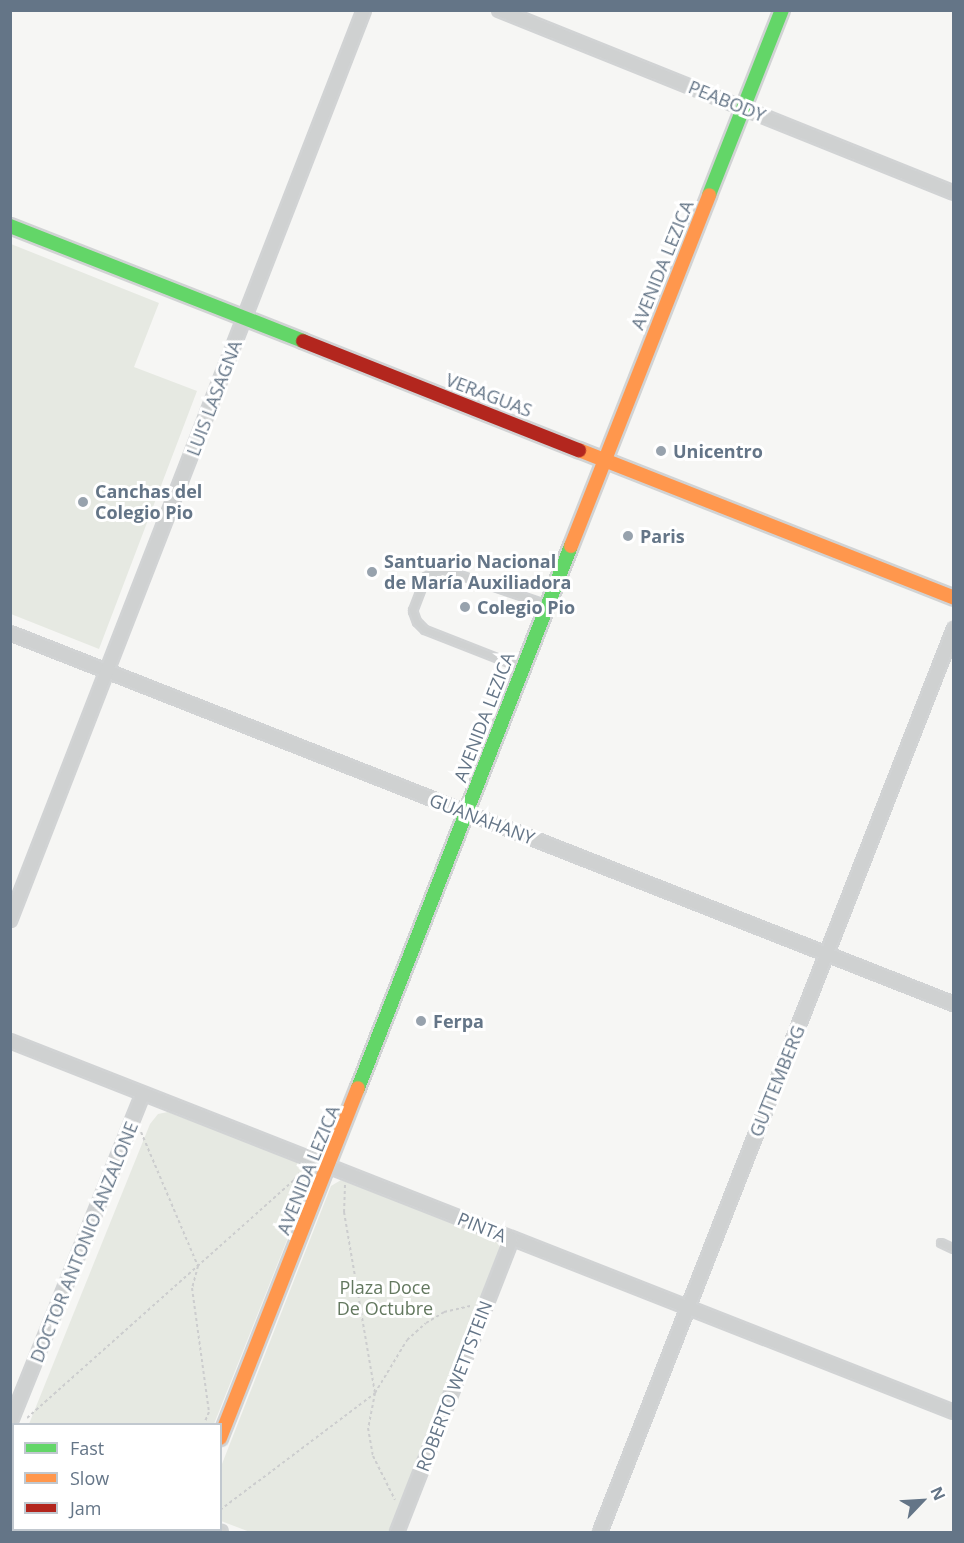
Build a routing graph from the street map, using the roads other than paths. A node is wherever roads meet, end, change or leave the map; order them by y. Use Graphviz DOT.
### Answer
graph roads {
  1 [pos="364,10"];
  2 [pos="499,10"];
  3 [pos="782,10"];
  4 [pos="743,108"];
  5 [pos="954,193"];
  6 [pos="10,226"];
  7 [pos="244,318"];
  8 [pos="605,459"];
  9 [pos="954,598"];
  10 [pos="547,605"];
  11 [pos="954,629"];
  12 [pos="10,633"];
  13 [pos="523,668"];
  14 [pos="109,671"];
  15 [pos="466,813"];
  16 [pos="10,920"];
  17 [pos="827,953"];
  18 [pos="954,1004"];
  19 [pos="10,1041"];
  20 [pos="143,1094"];
  21 [pos="330,1167"];
  22 [pos="512,1239"];
  23 [pos="941,1244"];
  24 [pos="954,1249"];
  25 [pos="687,1307"];
  26 [pos="954,1412"];
  27 [pos="15,1423"];
  28 [pos="222,1433"];
  29 [pos="397,1533"];
  30 [pos="600,1533"];
  1 -- 7 [label="street, LUIS LASAGNA"];
  2 -- 4 [label="street, PEABODY"];
  3 -- 4 [label="street, AVENIDA LEZICA"];
  4 -- 5 [label="street, PEABODY"];
  4 -- 8 [label="street, AVENIDA LEZICA"];
  6 -- 7 [label="street, VERAGUAS"];
  7 -- 8 [label="street, VERAGUAS"];
  7 -- 14 [label="street, LUIS LASAGNA"];
  8 -- 9 [label="street, VERAGUAS"];
  8 -- 10 [label="street, AVENIDA LEZICA"];
  10 -- 13 [label="street, AVENIDA LEZICA"];
  10 -- 13 [label="lane"];
  11 -- 17 [label="street, GUTTEMBERG"];
  12 -- 14 [label="street, GUANAHANY"];
  13 -- 15 [label="street, AVENIDA LEZICA"];
  14 -- 15 [label="street, GUANAHANY"];
  14 -- 16 [label="street, LUIS LASAGNA"];
  15 -- 17 [label="street, GUANAHANY"];
  15 -- 21 [label="street, AVENIDA LEZICA"];
  17 -- 18 [label="street, GUANAHANY"];
  17 -- 25 [label="street, GUTTEMBERG"];
  19 -- 20 [label="street, PINTA"];
  20 -- 21 [label="street, PINTA"];
  20 -- 27 [label="street, DOCTOR ANTONIO ANZALONE"];
  21 -- 22 [label="street, PINTA"];
  21 -- 28 [label="street, AVENIDA LEZICA"];
  22 -- 25 [label="street, PINTA"];
  22 -- 29 [label="street, ROBERTO WETTSTEIN"];
  23 -- 24 [label="lane"];
  25 -- 26 [label="street, PINTA"];
  25 -- 30 [label="street, GUTTEMBERG"];
}
